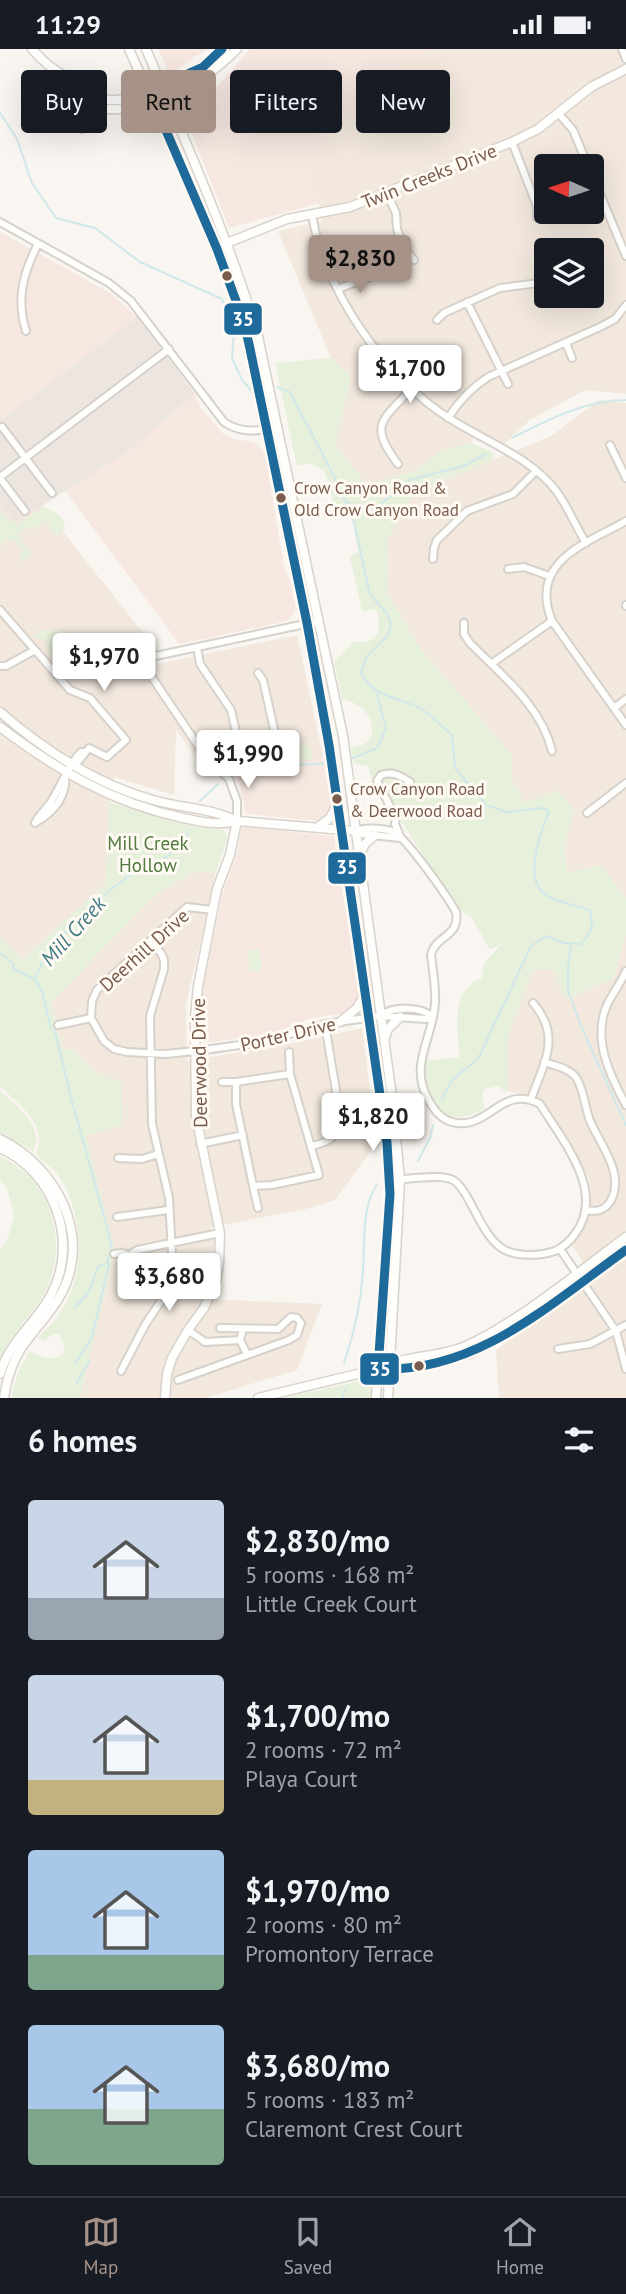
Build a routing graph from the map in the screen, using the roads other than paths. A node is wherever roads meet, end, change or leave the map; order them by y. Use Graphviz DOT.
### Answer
graph roads {
  1 [pos="32,49"];
  2 [pos="129,49"];
  3 [pos="146,49"];
  4 [pos="222,49"];
  5 [pos="237,49"];
  6 [pos="622,49"];
  7 [pos="626,59"];
  8 [pos="626,69"];
  9 [pos="51,70"];
  10 [pos="139,70"];
  11 [pos="155,70"];
  12 [pos="196,70"];
  13 [pos="216,70"];
  14 [pos="558,113"];
  15 [pos="167,133"];
  16 [pos="181,133"];
  17 [pos="512,142"];
  18 [pos="583,154"];
  19 [pos="387,194"];
  20 [pos="534,198"];
  21 [pos="604,203"];
  22 [pos="312,214"];
  23 [pos="0,222"];
  24 [pos="38,244"];
  25 [pos="225,244"];
  26 [pos="216,247"];
  27 [pos="626,255"];
  28 [pos="414,260"];
  29 [pos="372,276"];
  30 [pos="534,284"];
  31 [pos="338,289"];
  32 [pos="467,302"];
  33 [pos="625,308"];
  34 [pos="437,320"];
  35 [pos="26,331"];
  36 [pos="566,343"];
  37 [pos="169,349"];
  38 [pos="572,358"];
  39 [pos="500,369"];
  40 [pos="508,384"];
  41 [pos="412,389"];
  42 [pos="448,418"];
  43 [pos="2,427"];
  44 [pos="278,427"];
  45 [pos="268,429"];
  46 [pos="610,445"];
  47 [pos="25,459"];
  48 [pos="398,464"];
  49 [pos="536,471"];
  50 [pos="0,477"];
  51 [pos="626,478"];
  52 [pos="52,493"];
  53 [pos="25,510"];
  54 [pos="626,521"];
  55 [pos="586,543"];
  56 [pos="433,559"];
  57 [pos="508,569"];
  58 [pos="549,576"];
  59 [pos="0,610"];
  60 [pos="319,621"];
  61 [pos="552,621"];
  62 [pos="307,623"];
  63 [pos="464,623"];
  64 [pos="197,647"];
  65 [pos="35,650"];
  66 [pos="491,664"];
  67 [pos="0,666"];
  68 [pos="258,673"];
  69 [pos="626,699"];
  70 [pos="614,708"];
  71 [pos="0,712"];
  72 [pos="626,725"];
  73 [pos="0,727"];
  74 [pos="243,749"];
  75 [pos="552,751"];
  76 [pos="73,764"];
  77 [pos="222,770"];
  78 [pos="66,775"];
  79 [pos="410,782"];
  80 [pos="626,783"];
  81 [pos="338,803"];
  82 [pos="587,813"];
  83 [pos="237,821"];
  84 [pos="318,827"];
  85 [pos="342,829"];
  86 [pos="356,831"];
  87 [pos="375,835"];
  88 [pos="400,838"];
  89 [pos="359,855"];
  90 [pos="213,910"];
  91 [pos="149,942"];
  92 [pos="626,971"];
  93 [pos="366,992"];
  94 [pos="533,1003"];
  95 [pos="380,1016"];
  96 [pos="370,1017"];
  97 [pos="400,1017"];
  98 [pos="433,1017"];
  99 [pos="91,1018"];
  100 [pos="340,1021"];
  101 [pos="325,1024"];
  102 [pos="58,1025"];
  103 [pos="384,1041"];
  104 [pos="195,1051"];
  105 [pos="289,1052"];
  106 [pos="150,1054"];
  107 [pos="544,1062"];
  108 [pos="290,1074"];
  109 [pos="222,1082"];
  110 [pos="236,1082"];
  111 [pos="531,1099"];
  112 [pos="626,1105"];
  113 [pos="243,1135"];
  114 [pos="0,1139"];
  115 [pos="200,1144"];
  116 [pos="312,1146"];
  117 [pos="0,1148"];
  118 [pos="158,1154"];
  119 [pos="118,1158"];
  120 [pos="390,1179"];
  121 [pos="400,1180"];
  122 [pos="253,1186"];
  123 [pos="258,1208"];
  124 [pos="168,1210"];
  125 [pos="586,1210"];
  126 [pos="117,1217"];
  127 [pos="220,1233"];
  128 [pos="626,1237"];
  129 [pos="172,1242"];
  130 [pos="560,1249"];
  131 [pos="626,1250"];
  132 [pos="114,1254"];
  133 [pos="578,1277"];
  134 [pos="626,1325"];
  135 [pos="220,1328"];
  136 [pos="243,1329"];
  137 [pos="188,1330"];
  138 [pos="616,1331"];
  139 [pos="240,1340"];
  140 [pos="558,1349"];
  141 [pos="247,1354"];
  142 [pos="389,1367"];
  143 [pos="378,1369"];
  144 [pos="626,1369"];
  145 [pos="121,1371"];
  146 [pos="0,1374"];
  147 [pos="178,1380"];
  148 [pos="4,1398"];
  149 [pos="165,1398"];
  150 [pos="258,1398"];
  151 [pos="376,1398"];
  152 [pos="388,1398"];
  1 -- 9 [label="main road"];
  2 -- 10 [label="main road"];
  3 -- 11 [label="main road"];
  4 -- 12 [label="main road"];
  5 -- 13 [label="main road"];
  6 -- 7 [label="street"];
  8 -- 14 [label="main road, Twin Creeks Drive"];
  14 -- 17 [label="main road, Twin Creeks Drive"];
  14 -- 18 [label="street"];
  15 -- 26 [label="main road"];
  16 -- 25 [label="main road"];
  17 -- 19 [label="main road, Twin Creeks Drive"];
  17 -- 20 [label="street"];
  19 -- 22 [label="main road, Twin Creeks Drive"];
  19 -- 28 [label="street"];
  21 -- 27 [label="street"];
  22 -- 25 [label="main road, Twin Creeks Drive"];
  22 -- 31 [label="street"];
  23 -- 24 [label="street"];
  24 -- 35 [label="street"];
  24 -- 37 [label="street"];
  25 -- 26 [label="main road, Twin Creeks Drive"];
  25 -- 44 [label="main road"];
  26 -- 45 [label="main road"];
  29 -- 31 [label="street"];
  30 -- 32 [label="street"];
  31 -- 41 [label="street"];
  32 -- 34 [label="street"];
  32 -- 39 [label="street"];
  33 -- 36 [label="street"];
  36 -- 38 [label="street"];
  36 -- 39 [label="street"];
  37 -- 45 [label="street"];
  37 -- 47 [label="street"];
  39 -- 40 [label="street"];
  39 -- 42 [label="street"];
  41 -- 42 [label="street"];
  41 -- 48 [label="street"];
  42 -- 49 [label="street"];
  43 -- 47 [label="street"];
  44 -- 45 [label="street"];
  44 -- 60 [label="main road"];
  45 -- 62 [label="main road"];
  46 -- 51 [label="street"];
  47 -- 50 [label="street"];
  47 -- 52 [label="street"];
  49 -- 55 [label="street"];
  49 -- 56 [label="street"];
  50 -- 53 [label="street"];
  54 -- 55 [label="street"];
  55 -- 58 [label="street"];
  57 -- 58 [label="street"];
  58 -- 61 [label="street"];
  59 -- 65 [label="street"];
  60 -- 62 [label="street"];
  60 -- 86 [label="main road"];
  61 -- 66 [label="street"];
  61 -- 70 [label="street"];
  62 -- 64 [label="street"];
  62 -- 81 [label="main road"];
  63 -- 66 [label="street"];
  64 -- 74 [label="street"];
  64 -- 77 [label="street, Deerwood Drive"];
  65 -- 67 [label="street"];
  65 -- 76 [label="street"];
  66 -- 75 [label="street"];
  68 -- 74 [label="street"];
  69 -- 70 [label="street"];
  70 -- 72 [label="street"];
  71 -- 76 [label="main road"];
  73 -- 78 [label="main road"];
  74 -- 77 [label="street"];
  76 -- 78 [label="street"];
  76 -- 83 [label="main road"];
  77 -- 83 [label="street, Deerwood Drive"];
  78 -- 78 [label="street"];
  78 -- 83 [label="main road"];
  79 -- 88 [label="street"];
  80 -- 82 [label="street"];
  81 -- 84 [label="main road"];
  81 -- 85 [label="main road"];
  83 -- 84 [label="main road"];
  83 -- 90 [label="main road, Deerwood Drive"];
  84 -- 85 [label="main road"];
  85 -- 86 [label="main road"];
  85 -- 93 [label="main road"];
  86 -- 87 [label="street"];
  86 -- 88 [label="street"];
  86 -- 89 [label="main road"];
  87 -- 88 [label="street"];
  87 -- 89 [label="main road"];
  88 -- 98 [label="street"];
  89 -- 95 [label="main road"];
  90 -- 91 [label="street, Deerhill Drive"];
  90 -- 104 [label="main road, Deerwood Drive"];
  91 -- 99 [label="street, Deerhill Drive"];
  91 -- 106 [label="street"];
  92 -- 112 [label="street"];
  93 -- 96 [label="main road"];
  93 -- 100 [label="main road"];
  94 -- 107 [label="street"];
  95 -- 96 [label="street, Porter Drive"];
  95 -- 97 [label="street"];
  95 -- 98 [label="street"];
  95 -- 103 [label="main road"];
  96 -- 100 [label="street, Porter Drive"];
  96 -- 120 [label="main road"];
  97 -- 98 [label="street"];
  97 -- 103 [label="main road"];
  98 -- 111 [label="street"];
  99 -- 102 [label="street"];
  99 -- 106 [label="street, Deerhill Drive"];
  100 -- 101 [label="street, Porter Drive"];
  101 -- 104 [label="street, Porter Drive"];
  101 -- 116 [label="street"];
  103 -- 121 [label="main road"];
  104 -- 106 [label="street, Deerhill Drive"];
  104 -- 115 [label="main road, Deerwood Drive"];
  105 -- 108 [label="street"];
  106 -- 118 [label="street"];
  107 -- 111 [label="street"];
  107 -- 125 [label="street"];
  108 -- 110 [label="street"];
  108 -- 116 [label="street"];
  109 -- 110 [label="street"];
  110 -- 113 [label="street"];
  111 -- 125 [label="street"];
  113 -- 115 [label="street"];
  113 -- 122 [label="street"];
  114 -- 148 [label="main road"];
  115 -- 127 [label="main road, Deerwood Drive"];
  116 -- 122 [label="street"];
  117 -- 146 [label="main road"];
  118 -- 119 [label="street"];
  118 -- 124 [label="street"];
  120 -- 121 [label="street"];
  120 -- 143 [label="main road"];
  121 -- 130 [label="street"];
  121 -- 142 [label="main road"];
  122 -- 123 [label="street"];
  124 -- 126 [label="street"];
  124 -- 129 [label="street"];
  125 -- 130 [label="street"];
  127 -- 129 [label="street"];
  127 -- 137 [label="main road, Deerwood Drive"];
  128 -- 133 [label="main road"];
  129 -- 132 [label="street"];
  129 -- 145 [label="street"];
  130 -- 133 [label="street"];
  131 -- 133 [label="main road"];
  133 -- 138 [label="street"];
  133 -- 142 [label="main road"];
  134 -- 138 [label="street"];
  135 -- 136 [label="street"];
  136 -- 139 [label="street"];
  136 -- 141 [label="street"];
  137 -- 139 [label="street"];
  137 -- 149 [label="main road, Deerwood Drive"];
  138 -- 140 [label="street"];
  138 -- 144 [label="street"];
  139 -- 141 [label="street"];
  141 -- 147 [label="street"];
  142 -- 143 [label="main road"];
  142 -- 152 [label="main road"];
  143 -- 150 [label="main road"];
  143 -- 151 [label="main road"];
}
